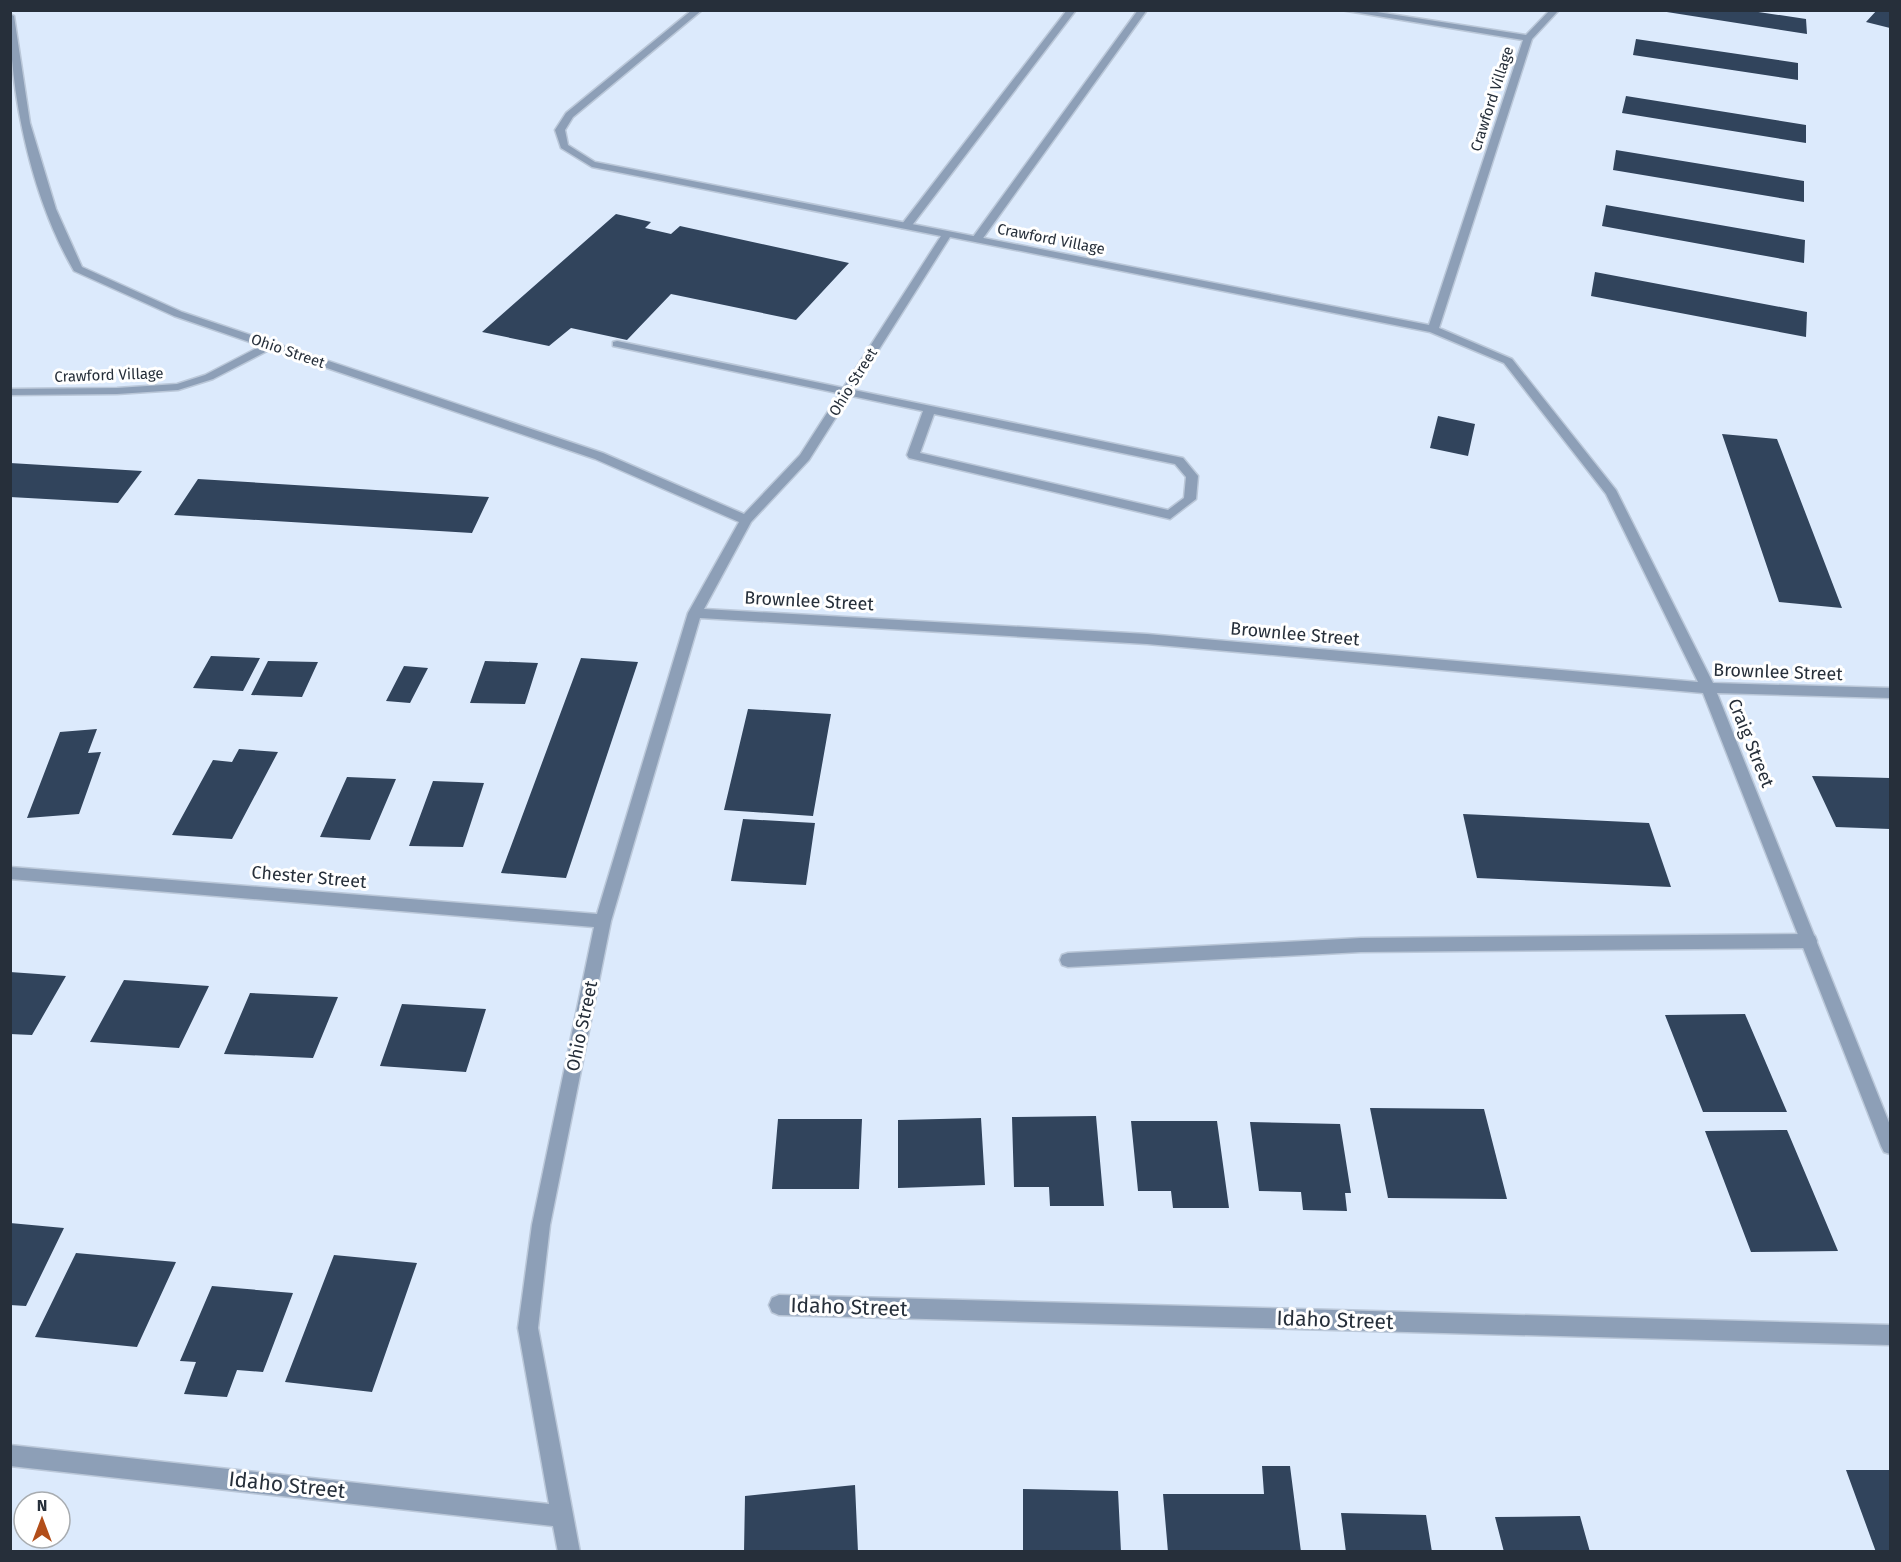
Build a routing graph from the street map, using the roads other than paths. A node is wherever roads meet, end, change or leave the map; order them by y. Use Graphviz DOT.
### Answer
graph roads {
  1 [pos="698,10"];
  2 [pos="1072,10"];
  3 [pos="1143,10"];
  4 [pos="1345,10"];
  5 [pos="1555,10"];
  6 [pos="10,16"];
  7 [pos="1528,38"];
  8 [pos="906,226"];
  9 [pos="947,234"];
  10 [pos="977,239"];
  11 [pos="1434,329"];
  12 [pos="618,344"];
  13 [pos="271,345"];
  14 [pos="10,392"];
  15 [pos="846,392"];
  16 [pos="930,409"];
  17 [pos="746,520"];
  18 [pos="695,613"];
  19 [pos="1708,688"];
  20 [pos="1890,693"];
  21 [pos="10,873"];
  22 [pos="603,921"];
  23 [pos="1809,941"];
  24 [pos="1068,960"];
  25 [pos="1890,1146"];
  26 [pos="779,1305"];
  27 [pos="1890,1335"];
  28 [pos="10,1455"];
  29 [pos="563,1516"];
  30 [pos="569,1551"];
  1 -- 8 [label="street, Crawford Village"];
  2 -- 8 [label="street"];
  3 -- 10 [label="street"];
  4 -- 7 [label="street"];
  5 -- 7 [label="street"];
  6 -- 13 [label="street, Ohio Street"];
  7 -- 11 [label="street, Crawford Village"];
  8 -- 9 [label="street, Crawford Village"];
  9 -- 10 [label="street, Crawford Village"];
  9 -- 15 [label="street, Ohio Street"];
  10 -- 11 [label="street, Crawford Village"];
  11 -- 19 [label="street, Craig Street"];
  12 -- 15 [label="street"];
  13 -- 14 [label="street, Crawford Village"];
  13 -- 17 [label="street, Ohio Street"];
  15 -- 16 [label="street"];
  15 -- 17 [label="street, Ohio Street"];
  16 -- 16 [label="street"];
  17 -- 18 [label="street, Ohio Street"];
  18 -- 19 [label="street, Brownlee Street"];
  18 -- 22 [label="street, Ohio Street"];
  19 -- 20 [label="street, Brownlee Street"];
  19 -- 23 [label="street, Craig Street"];
  21 -- 22 [label="street, Chester Street"];
  22 -- 29 [label="street, Ohio Street"];
  23 -- 24 [label="street"];
  23 -- 25 [label="street, Craig Street"];
  26 -- 27 [label="street, Idaho Street"];
  28 -- 29 [label="street, Idaho Street"];
  29 -- 30 [label="street, Ohio Street"];
}
